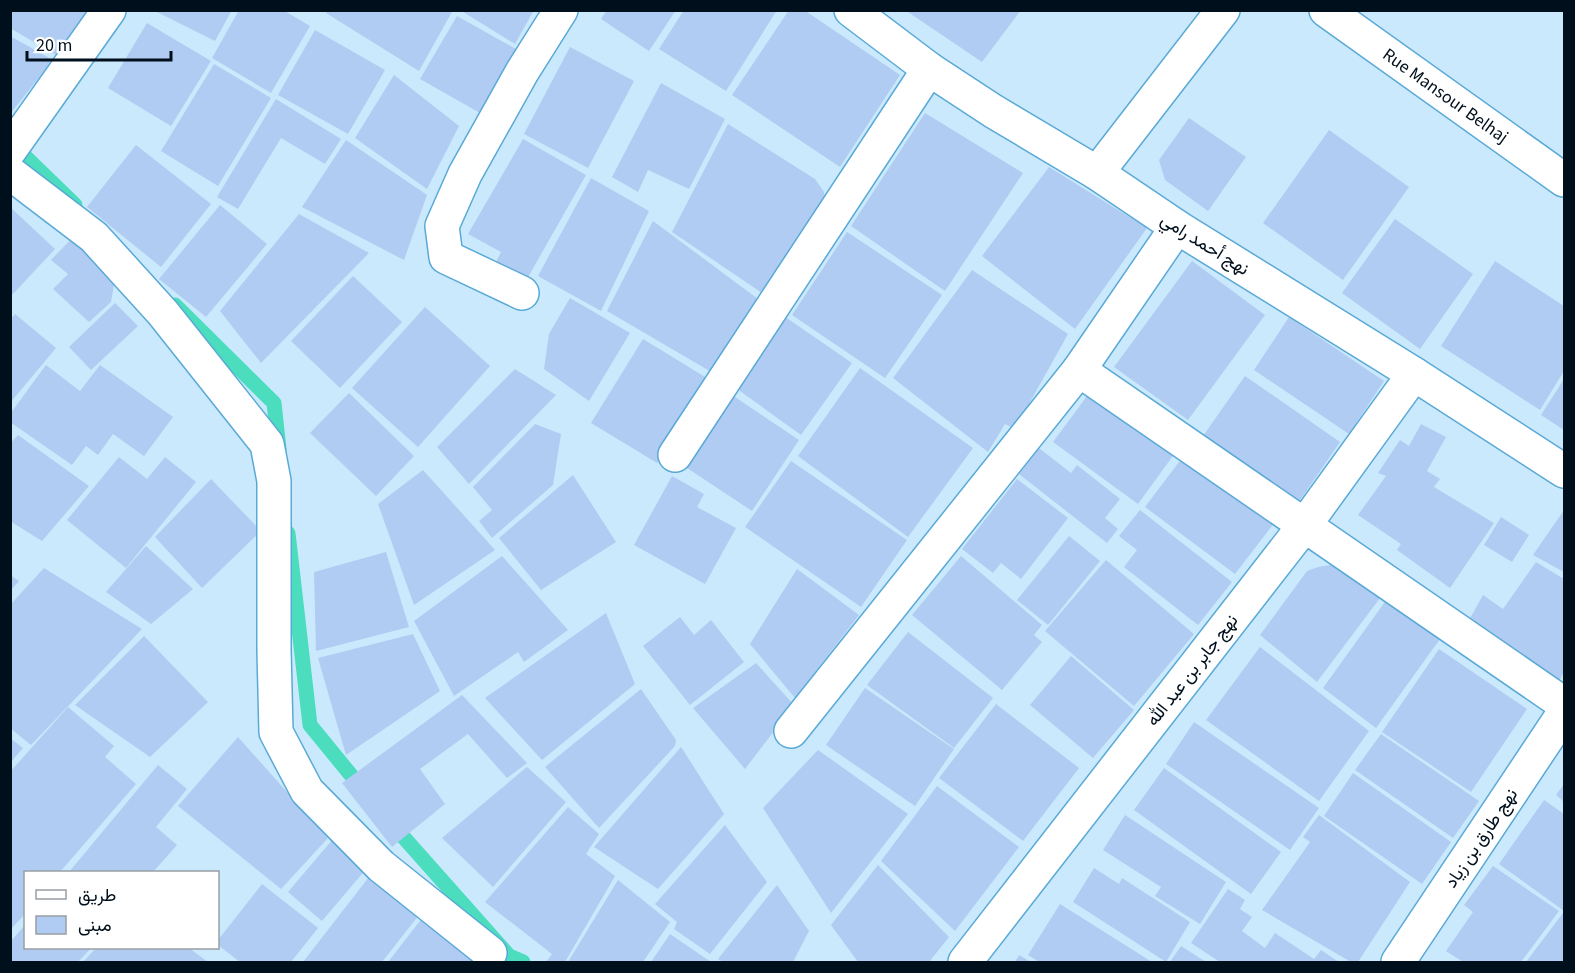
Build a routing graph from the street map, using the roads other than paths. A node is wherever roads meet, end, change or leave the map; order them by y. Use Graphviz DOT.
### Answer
graph roads {
  1 [pos="109,10"];
  2 [pos="561,10"];
  3 [pos="851,10"];
  4 [pos="1223,10"];
  5 [pos="1326,10"];
  6 [pos="929,69"];
  7 [pos="10,150"];
  8 [pos="10,173"];
  9 [pos="1096,173"];
  10 [pos="1564,180"];
  11 [pos="1177,227"];
  12 [pos="522,292"];
  13 [pos="1079,370"];
  14 [pos="1414,374"];
  15 [pos="675,455"];
  16 [pos="1564,471"];
  17 [pos="1304,526"];
  18 [pos="1564,704"];
  19 [pos="1564,713"];
  20 [pos="791,731"];
  21 [pos="490,952"];
  22 [pos="965,963"];
  23 [pos="1398,963"];
  1 -- 7 [label="street"];
  2 -- 12 [label="street"];
  3 -- 6 [label="street, نهج أحمد رامي"];
  4 -- 9 [label="street"];
  5 -- 10 [label="street, Rue Mansour Belhaj"];
  6 -- 9 [label="street, نهج أحمد رامي"];
  6 -- 15 [label="street"];
  8 -- 21 [label="street"];
  9 -- 11 [label="street, نهج أحمد رامي"];
  11 -- 13 [label="street"];
  11 -- 14 [label="street, نهج أحمد رامي"];
  13 -- 17 [label="street"];
  13 -- 20 [label="street"];
  14 -- 16 [label="street, نهج أحمد رامي"];
  14 -- 17 [label="street, نهج جابر بن عبد الله"];
  17 -- 18 [label="street"];
  17 -- 22 [label="street, نهج جابر بن عبد الله"];
  19 -- 23 [label="street, نهج طارق بن زياد"];
}
